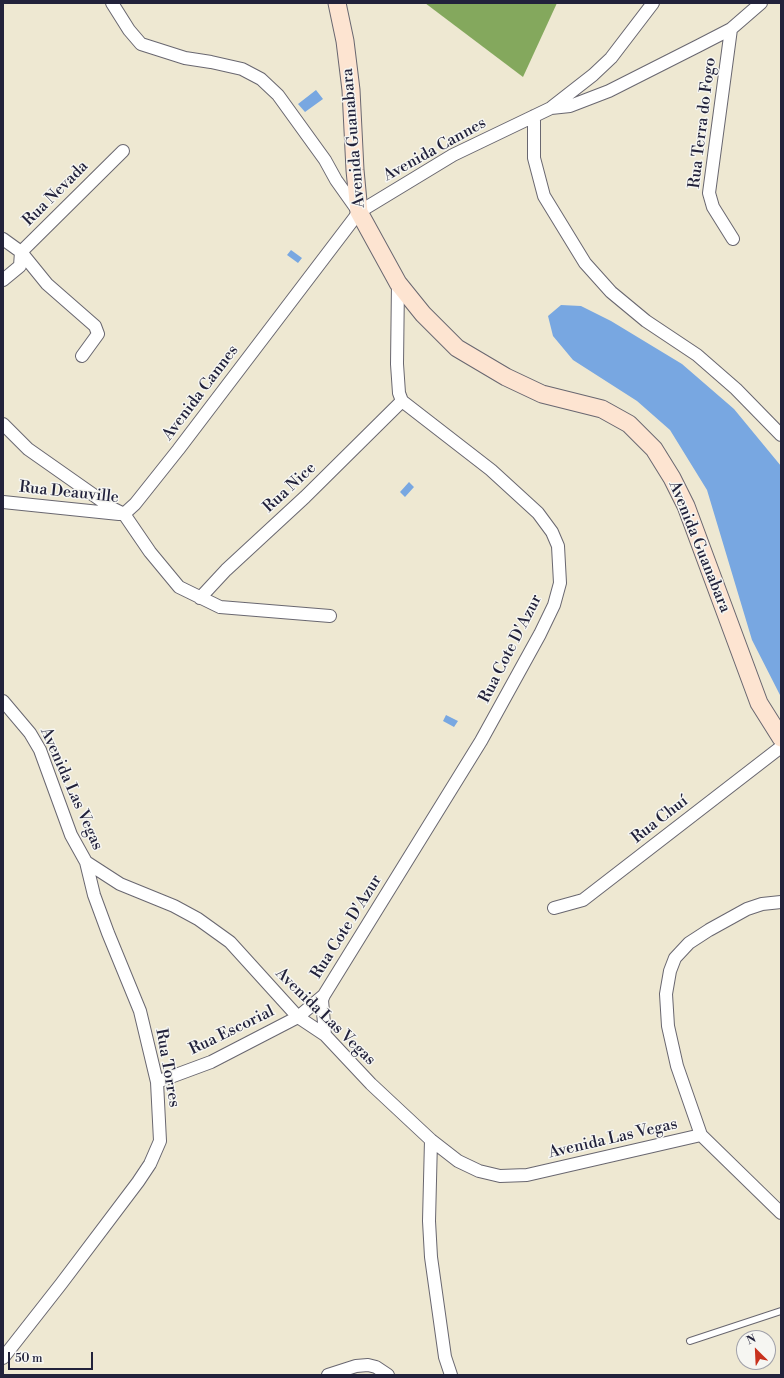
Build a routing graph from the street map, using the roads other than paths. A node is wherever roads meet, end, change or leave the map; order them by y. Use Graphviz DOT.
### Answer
graph roads {
  1 [pos="112,3"];
  2 [pos="337,3"];
  3 [pos="653,3"];
  4 [pos="761,3"];
  5 [pos="732,28"];
  6 [pos="551,108"];
  7 [pos="534,116"];
  8 [pos="123,151"];
  9 [pos="359,212"];
  10 [pos="3,239"];
  11 [pos="733,239"];
  12 [pos="21,252"];
  13 [pos="3,280"];
  14 [pos="398,283"];
  15 [pos="82,356"];
  16 [pos="402,401"];
  17 [pos="3,424"];
  18 [pos="781,435"];
  19 [pos="3,502"];
  20 [pos="124,514"];
  21 [pos="200,598"];
  22 [pos="330,616"];
  23 [pos="3,701"];
  24 [pos="781,738"];
  25 [pos="781,747"];
  26 [pos="86,862"];
  27 [pos="781,902"];
  28 [pos="554,908"];
  29 [pos="324,994"];
  30 [pos="298,1017"];
  31 [pos="325,1035"];
  32 [pos="157,1082"];
  33 [pos="700,1135"];
  34 [pos="431,1140"];
  35 [pos="781,1213"];
  36 [pos="781,1311"];
  37 [pos="690,1341"];
  38 [pos="3,1358"];
  39 [pos="328,1375"];
  40 [pos="388,1375"];
  41 [pos="451,1375"];
  1 -- 9 [label="street"];
  2 -- 9 [label="street, Avenida Guanabara"];
  3 -- 6 [label="street"];
  4 -- 5 [label="street, Avenida Cannes"];
  5 -- 6 [label="street, Avenida Cannes"];
  5 -- 11 [label="street, Rua Terra do Fogo"];
  6 -- 7 [label="street, Avenida Cannes"];
  7 -- 9 [label="street, Avenida Cannes"];
  7 -- 18 [label="street"];
  8 -- 12 [label="street, Rua Nevada"];
  9 -- 14 [label="street, Avenida Guanabara"];
  9 -- 20 [label="street, Avenida Cannes"];
  10 -- 12 [label="street"];
  12 -- 13 [label="street, Rua Nevada"];
  12 -- 15 [label="street"];
  14 -- 16 [label="street"];
  14 -- 24 [label="street, Avenida Guanabara"];
  16 -- 21 [label="street, Rua Nice"];
  16 -- 29 [label="street, Rua Cote D'Azur"];
  17 -- 20 [label="street"];
  19 -- 20 [label="street, Rua Deauville"];
  20 -- 21 [label="street, Rua Deauville"];
  21 -- 22 [label="street, Rua Deauville"];
  23 -- 26 [label="street, Avenida Las Vegas"];
  25 -- 28 [label="street, Rua Chuí"];
  26 -- 30 [label="street, Avenida Las Vegas"];
  26 -- 32 [label="street, Rua Torres"];
  27 -- 33 [label="street"];
  29 -- 30 [label="street, Rua Cote D'Azur"];
  29 -- 31 [label="street"];
  30 -- 31 [label="street, Avenida Las Vegas"];
  30 -- 32 [label="street, Rua Escorial"];
  31 -- 34 [label="street, Avenida Las Vegas"];
  32 -- 38 [label="street, Rua Torres"];
  33 -- 34 [label="street, Avenida Las Vegas"];
  33 -- 35 [label="street"];
  34 -- 41 [label="street"];
  36 -- 37 [label="lane"];
  39 -- 40 [label="street"];
}
